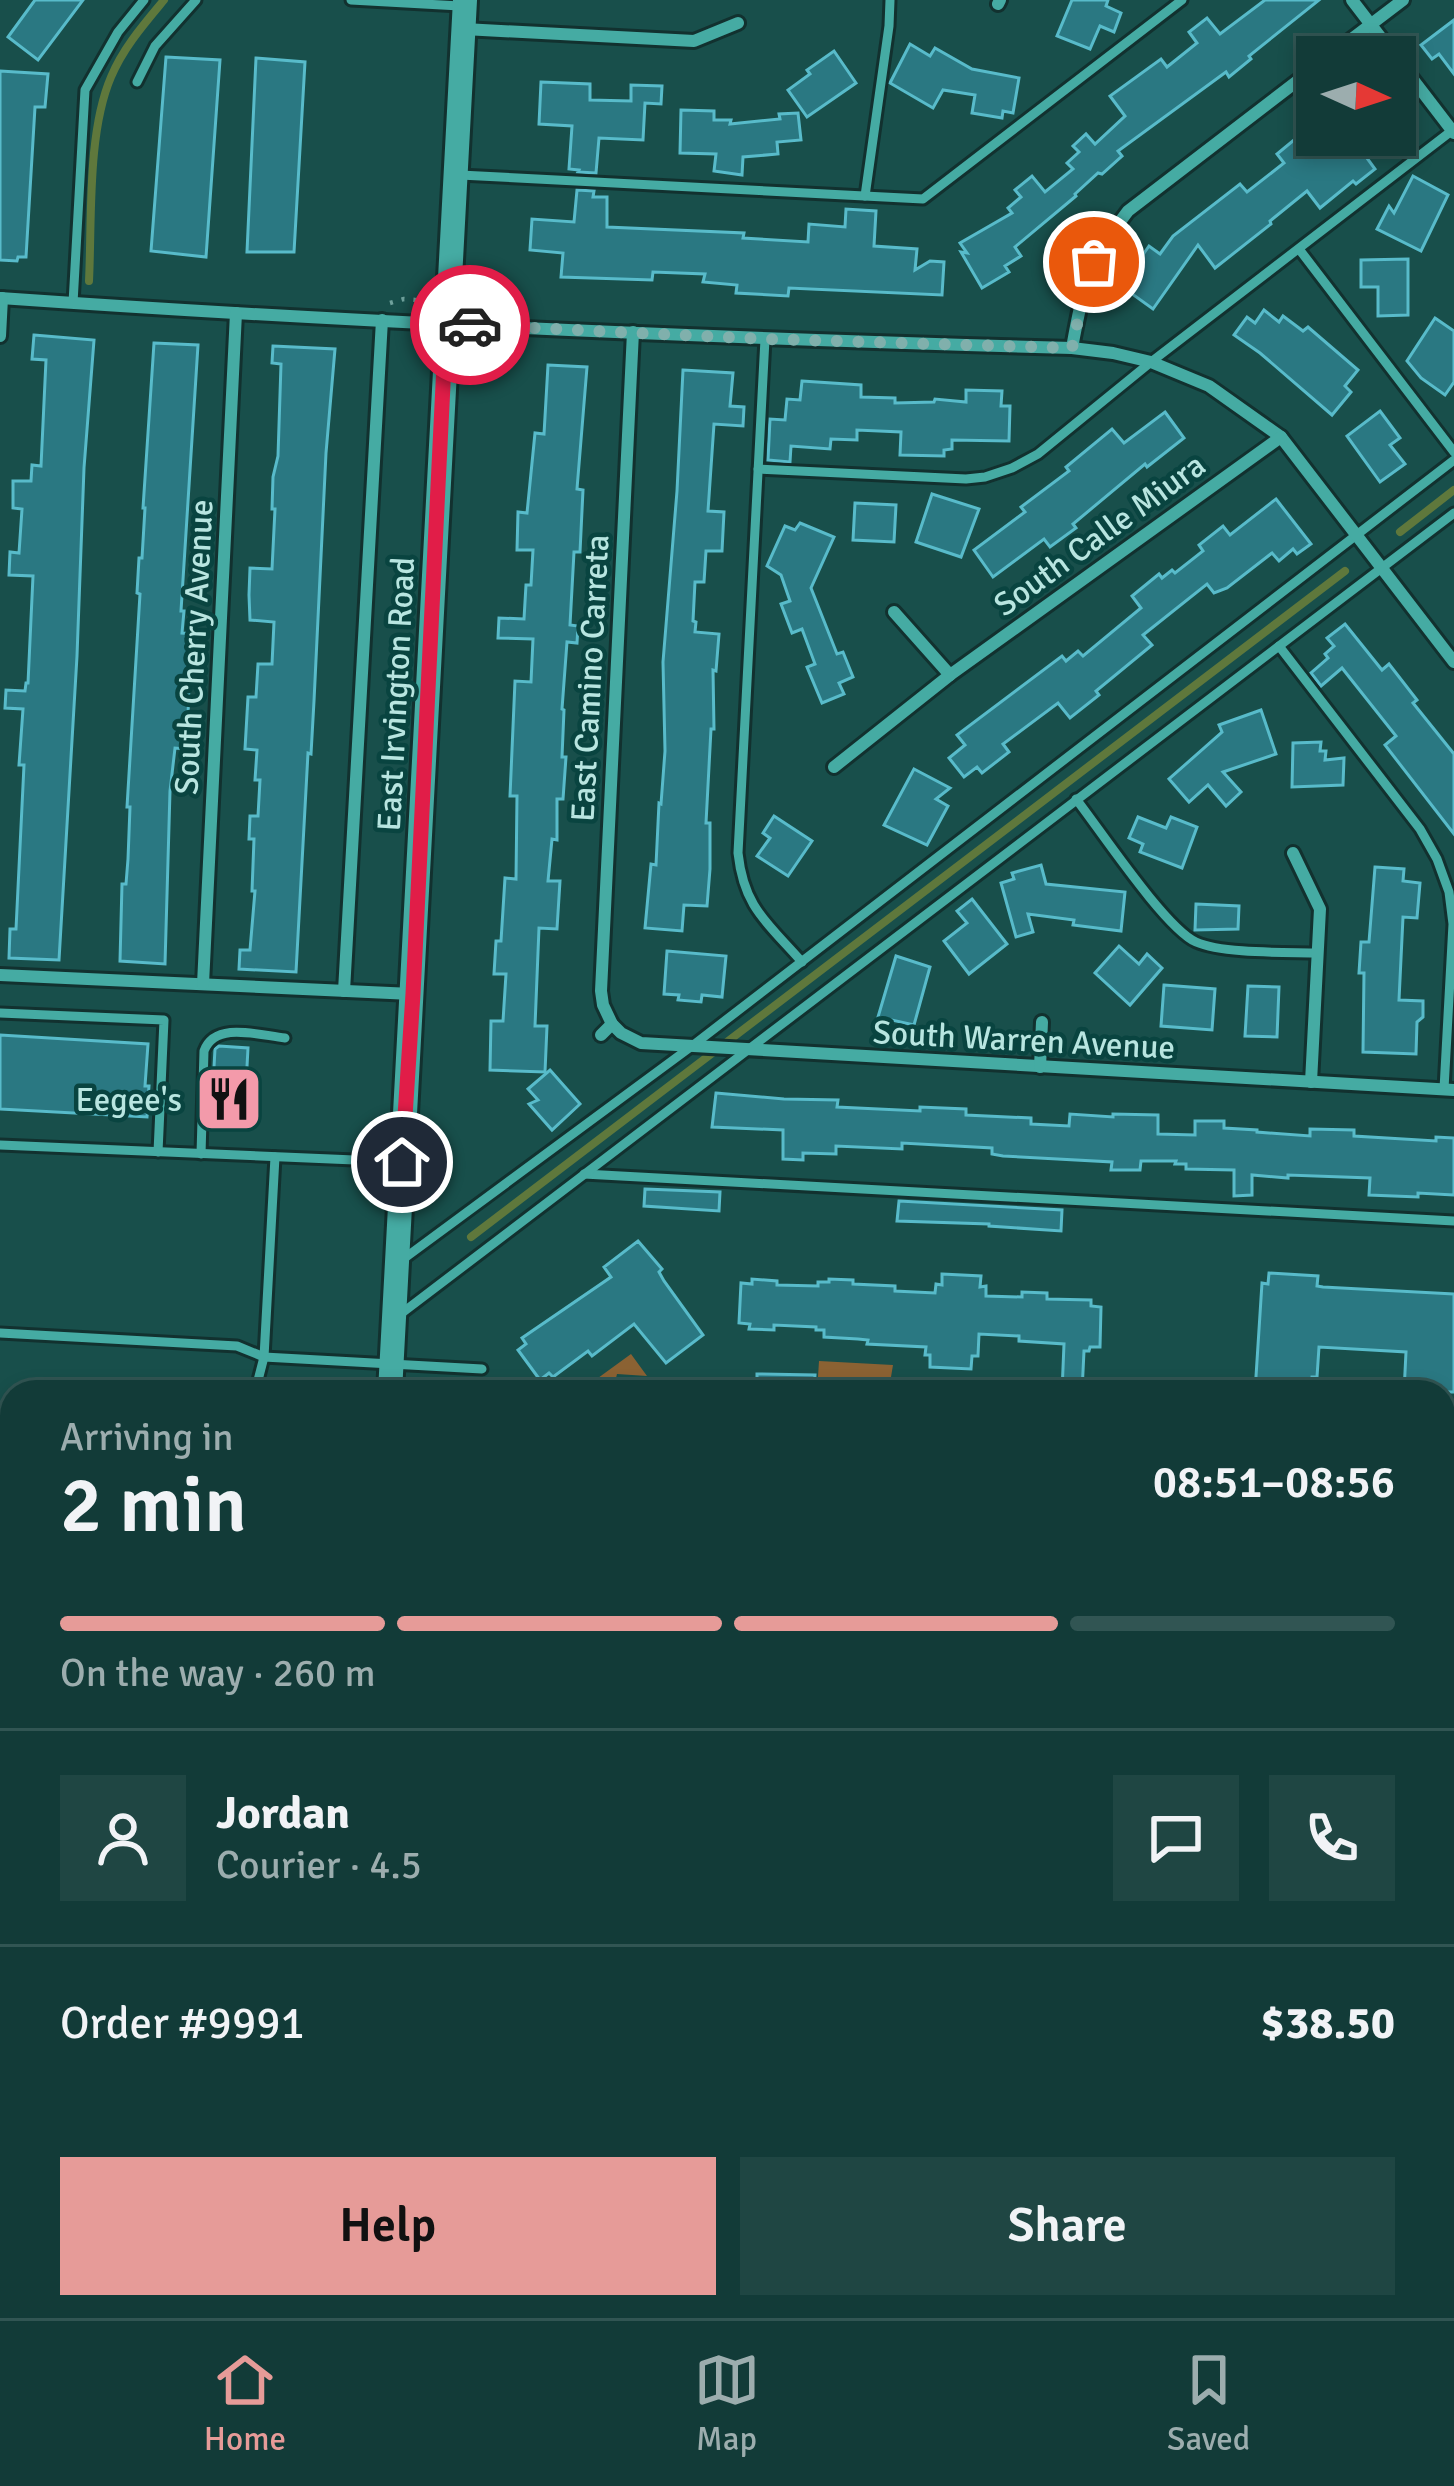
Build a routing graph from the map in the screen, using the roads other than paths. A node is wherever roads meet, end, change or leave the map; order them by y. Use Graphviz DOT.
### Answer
graph roads {
  1 [pos="144,0"];
  2 [pos="196,0"];
  3 [pos="351,0"];
  4 [pos="890,0"];
  5 [pos="1182,0"];
  6 [pos="1352,0"];
  7 [pos="1403,0"];
  8 [pos="464,12"];
  9 [pos="738,23"];
  10 [pos="1371,24"];
  11 [pos="1355,36"];
  12 [pos="137,82"];
  13 [pos="1296,82"];
  14 [pos="1453,131"];
  15 [pos="454,175"];
  16 [pos="865,196"];
  17 [pos="1299,250"];
  18 [pos="1,298"];
  19 [pos="73,303"];
  20 [pos="236,314"];
  21 [pos="382,320"];
  22 [pos="446,324"];
  23 [pos="633,332"];
  24 [pos="0,336"];
  25 [pos="765,339"];
  26 [pos="1072,348"];
  27 [pos="1150,362"];
  28 [pos="1281,436"];
  29 [pos="1454,456"];
  30 [pos="758,470"];
  31 [pos="1454,513"];
  32 [pos="1356,535"];
  33 [pos="1382,568"];
  34 [pos="894,612"];
  35 [pos="1279,646"];
  36 [pos="1454,662"];
  37 [pos="950,675"];
  38 [pos="834,767"];
  39 [pos="1076,799"];
  40 [pos="1293,853"];
  41 [pos="1318,953"];
  42 [pos="802,962"];
  43 [pos="0,975"];
  44 [pos="203,984"];
  45 [pos="344,992"];
  46 [pos="413,994"];
  47 [pos="0,1013"];
  48 [pos="1042,1022"];
  49 [pos="613,1024"];
  50 [pos="601,1035"];
  51 [pos="285,1038"];
  52 [pos="692,1046"];
  53 [pos="746,1050"];
  54 [pos="1040,1066"];
  55 [pos="1311,1082"];
  56 [pos="1449,1089"];
  57 [pos="0,1145"];
  58 [pos="158,1152"];
  59 [pos="201,1154"];
  60 [pos="275,1157"];
  61 [pos="402,1162"];
  62 [pos="584,1174"];
  63 [pos="1454,1222"];
  64 [pos="398,1263"];
  65 [pos="394,1320"];
  66 [pos="0,1333"];
  67 [pos="264,1357"];
  68 [pos="392,1362"];
  69 [pos="482,1369"];
  70 [pos="258,1380"];
  71 [pos="391,1380"];
  1 -- 19 [label="lane"];
  2 -- 12 [label="lane"];
  3 -- 8 [label="lane"];
  4 -- 16 [label="lane"];
  5 -- 16 [label="lane"];
  6 -- 10 [label="street"];
  7 -- 10 [label="street"];
  8 -- 9 [label="street"];
  8 -- 15 [label="main road, East Irvington Road"];
  10 -- 11 [label="street"];
  10 -- 14 [label="street"];
  13 -- 26 [label="street"];
  14 -- 17 [label="lane"];
  15 -- 16 [label="lane"];
  15 -- 22 [label="main road, East Irvington Road"];
  17 -- 27 [label="lane"];
  17 -- 29 [label="lane"];
  18 -- 19 [label="street"];
  18 -- 24 [label="street"];
  19 -- 20 [label="street"];
  20 -- 21 [label="street"];
  20 -- 44 [label="street, South Cherry Avenue"];
  21 -- 22 [label="street"];
  21 -- 45 [label="street, East Irvington Road"];
  22 -- 23 [label="street"];
  22 -- 46 [label="main road, East Irvington Road"];
  23 -- 25 [label="street"];
  23 -- 49 [label="street, East Camino Carreta"];
  25 -- 26 [label="street"];
  25 -- 30 [label="lane"];
  26 -- 27 [label="street"];
  27 -- 28 [label="street"];
  27 -- 30 [label="lane"];
  28 -- 32 [label="street"];
  28 -- 37 [label="street, South Calle Miura"];
  29 -- 32 [label="lane"];
  30 -- 42 [label="lane"];
  31 -- 33 [label="lane"];
  32 -- 33 [label="street"];
  32 -- 42 [label="lane"];
  33 -- 35 [label="lane"];
  33 -- 36 [label="street"];
  34 -- 37 [label="street"];
  35 -- 39 [label="lane"];
  35 -- 56 [label="lane"];
  37 -- 38 [label="street, South Calle Miura"];
  39 -- 41 [label="lane"];
  39 -- 53 [label="lane"];
  40 -- 41 [label="street"];
  41 -- 55 [label="street"];
  42 -- 52 [label="lane"];
  43 -- 44 [label="street"];
  44 -- 45 [label="street"];
  45 -- 46 [label="street"];
  46 -- 61 [label="main road, East Irvington Road"];
  47 -- 58 [label="lane"];
  48 -- 54 [label="street"];
  49 -- 50 [label="street"];
  49 -- 52 [label="street, South Warren Avenue"];
  51 -- 59 [label="lane"];
  52 -- 53 [label="street, South Warren Avenue"];
  52 -- 64 [label="lane"];
  53 -- 54 [label="street, South Warren Avenue"];
  53 -- 62 [label="lane"];
  54 -- 55 [label="street, South Warren Avenue"];
  55 -- 56 [label="street, South Warren Avenue"];
  57 -- 58 [label="lane"];
  58 -- 59 [label="lane"];
  59 -- 60 [label="lane"];
  60 -- 61 [label="lane"];
  60 -- 67 [label="lane"];
  61 -- 64 [label="main road, East Irvington Road"];
  62 -- 63 [label="lane"];
  62 -- 65 [label="lane"];
  64 -- 65 [label="main road, East Irvington Road"];
  65 -- 68 [label="main road, East Irvington Road"];
  66 -- 67 [label="lane"];
  67 -- 68 [label="lane"];
  67 -- 70 [label="lane"];
  68 -- 69 [label="lane"];
  68 -- 71 [label="main road, East Irvington Road"];
}
